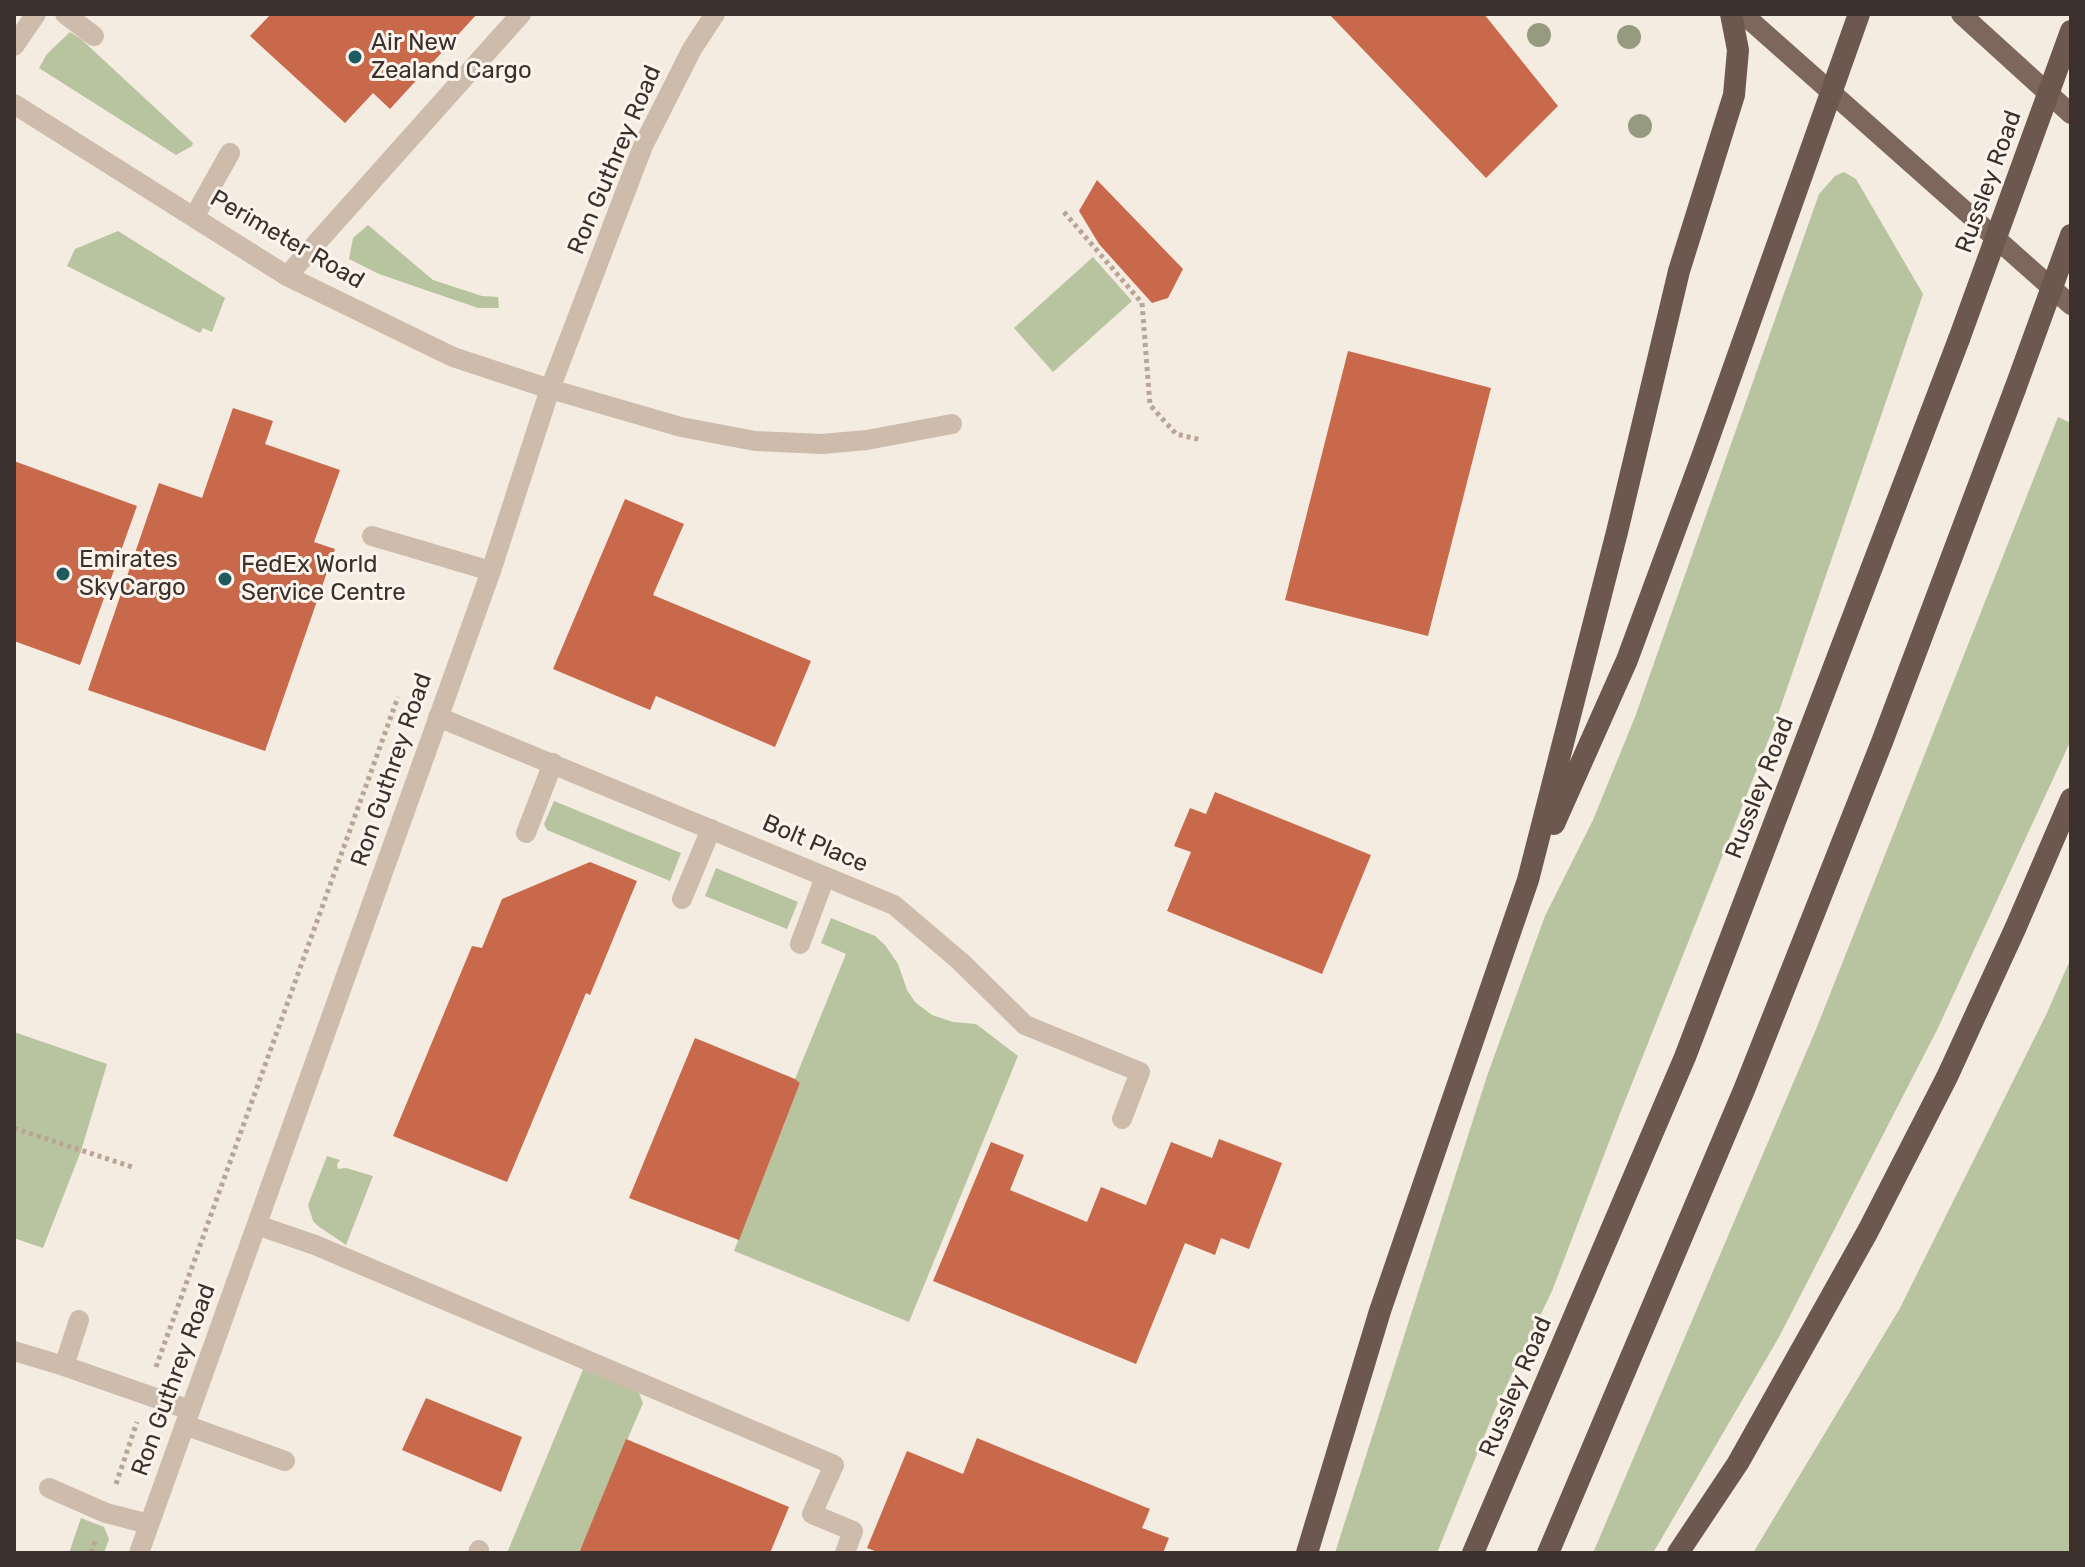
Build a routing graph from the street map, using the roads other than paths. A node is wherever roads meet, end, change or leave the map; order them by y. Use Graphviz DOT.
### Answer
graph roads {
  1 [pos="36,14"];
  2 [pos="65,14"];
  3 [pos="521,14"];
  4 [pos="715,14"];
  5 [pos="1731,14"];
  6 [pos="1743,14"];
  7 [pos="1859,14"];
  8 [pos="1961,14"];
  9 [pos="2071,31"];
  10 [pos="94,36"];
  11 [pos="14,46"];
  12 [pos="1832,93"];
  13 [pos="14,104"];
  14 [pos="2071,114"];
  15 [pos="230,153"];
  16 [pos="194,217"];
  17 [pos="2071,235"];
  18 [pos="287,276"];
  19 [pos="2071,305"];
  20 [pos="550,389"];
  21 [pos="952,424"];
  22 [pos="372,536"];
  23 [pos="491,571"];
  24 [pos="438,717"];
  25 [pos="553,763"];
  26 [pos="2071,799"];
  27 [pos="711,829"];
  28 [pos="526,833"];
  29 [pos="825,877"];
  30 [pos="1528,880"];
  31 [pos="682,899"];
  32 [pos="800,944"];
  33 [pos="1122,1119"];
  34 [pos="257,1225"];
  35 [pos="79,1320"];
  36 [pos="14,1351"];
  37 [pos="64,1366"];
  38 [pos="188,1417"];
  39 [pos="285,1461"];
  40 [pos="49,1488"];
  41 [pos="149,1524"];
  42 [pos="140,1553"];
  43 [pos="845,1553"];
  44 [pos="1307,1553"];
  45 [pos="1473,1553"];
  46 [pos="1548,1553"];
  47 [pos="1678,1553"];
  1 -- 11 [label="street"];
  2 -- 10 [label="street"];
  3 -- 18 [label="street"];
  4 -- 20 [label="street, Ron Guthrey Road"];
  5 -- 30 [label="highway"];
  6 -- 12 [label="main road"];
  7 -- 12 [label="highway"];
  8 -- 14 [label="main road"];
  9 -- 45 [label="highway, Russley Road, bridge"];
  12 -- 19 [label="main road"];
  12 -- 30 [label="highway"];
  13 -- 16 [label="street, Perimeter Road"];
  15 -- 16 [label="street"];
  16 -- 18 [label="street, Perimeter Road"];
  17 -- 46 [label="highway, bridge"];
  18 -- 20 [label="street, Perimeter Road"];
  20 -- 21 [label="street, Perimeter Road"];
  20 -- 23 [label="street, Ron Guthrey Road"];
  22 -- 23 [label="street"];
  23 -- 24 [label="street, Ron Guthrey Road"];
  24 -- 25 [label="street, Bolt Place"];
  24 -- 34 [label="street, Ron Guthrey Road"];
  25 -- 27 [label="street, Bolt Place"];
  25 -- 28 [label="street"];
  26 -- 47 [label="highway"];
  27 -- 29 [label="street, Bolt Place"];
  27 -- 31 [label="street"];
  29 -- 32 [label="street"];
  29 -- 33 [label="street, Bolt Place"];
  30 -- 44 [label="highway"];
  34 -- 38 [label="street, Ron Guthrey Road"];
  34 -- 43 [label="street"];
  35 -- 37 [label="street"];
  36 -- 37 [label="street"];
  37 -- 38 [label="street"];
  38 -- 39 [label="street"];
  38 -- 41 [label="street, Ron Guthrey Road"];
  40 -- 41 [label="street"];
  41 -- 42 [label="street, Ron Guthrey Road"];
}
